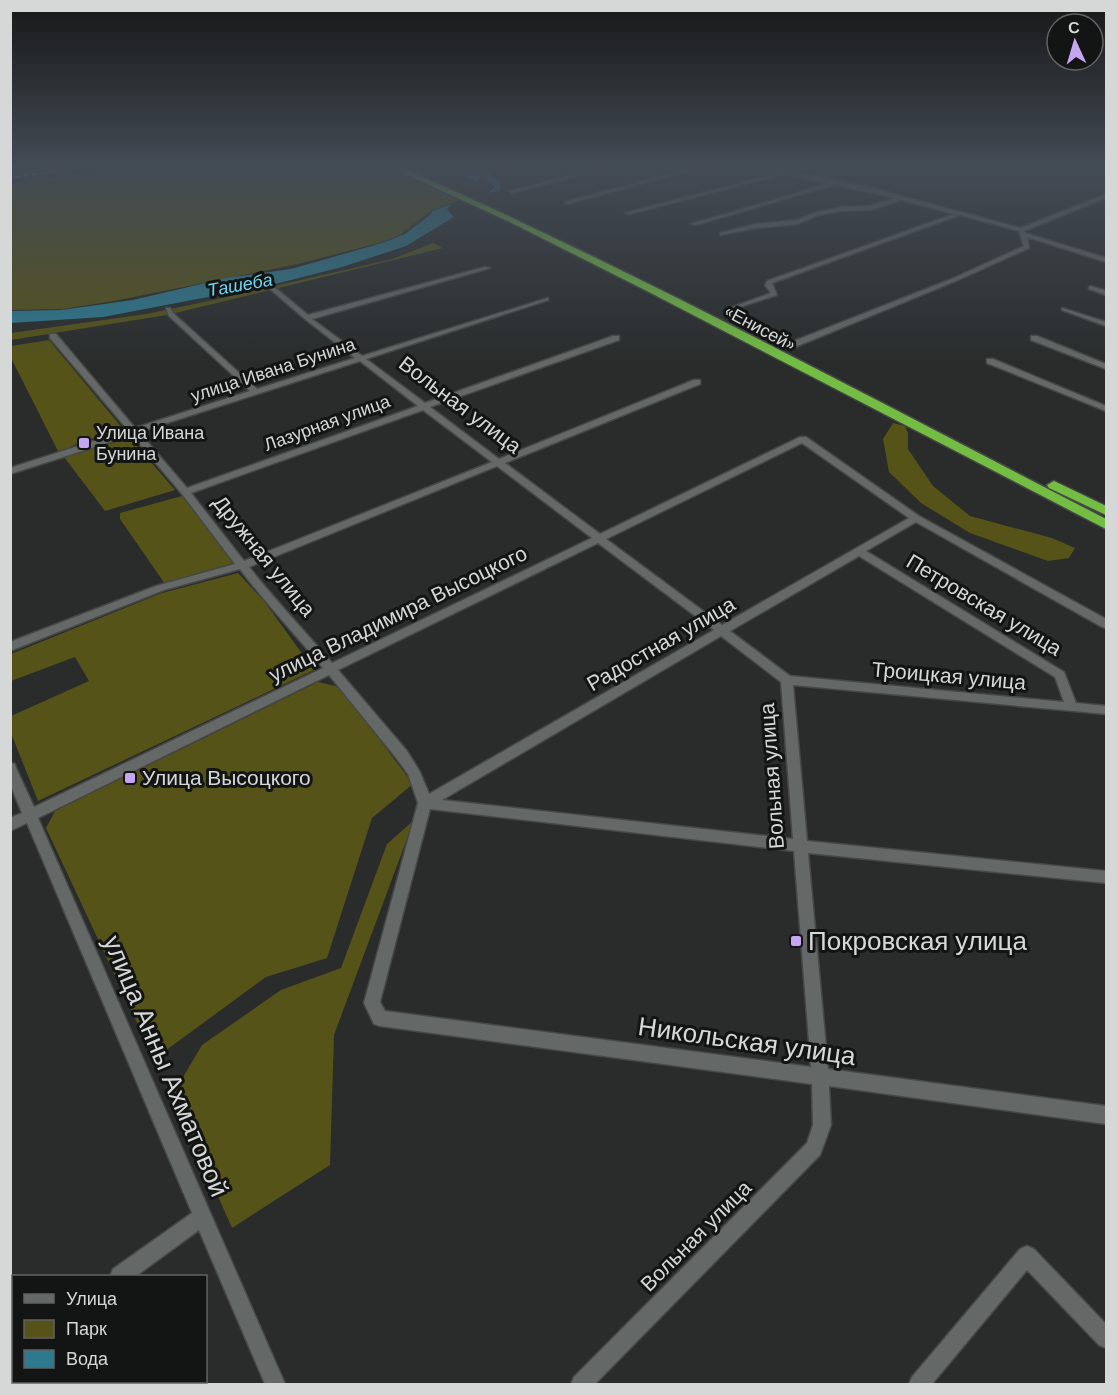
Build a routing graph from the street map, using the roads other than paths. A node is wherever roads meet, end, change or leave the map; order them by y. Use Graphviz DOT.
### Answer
graph roads {
  1 [pos="537,232"];
  2 [pos="547,232"];
  3 [pos="730,232"];
  4 [pos="909,232"];
  5 [pos="1022,232"];
  6 [pos="722,234"];
  7 [pos="1107,260"];
  8 [pos="487,268"];
  9 [pos="271,287"];
  10 [pos="1091,288"];
  11 [pos="1107,293"];
  12 [pos="546,299"];
  13 [pos="735,308"];
  14 [pos="168,309"];
  15 [pos="1064,309"];
  16 [pos="307,318"];
  17 [pos="1107,324"];
  18 [pos="53,336"];
  19 [pos="616,338"];
  20 [pos="1034,338"];
  21 [pos="792,345"];
  22 [pos="362,359"];
  23 [pos="990,361"];
  24 [pos="1107,367"];
  25 [pos="697,382"];
  26 [pos="256,393"];
  27 [pos="423,406"];
  28 [pos="1107,409"];
  29 [pos="134,433"];
  30 [pos="499,463"];
  31 [pos="10,471"];
  32 [pos="185,492"];
  33 [pos="916,518"];
  34 [pos="1106,521"];
  35 [pos="599,537"];
  36 [pos="858,551"];
  37 [pos="244,565"];
  38 [pos="1107,624"];
  39 [pos="722,631"];
  40 [pos="10,647"];
  41 [pos="330,670"];
  42 [pos="787,680"];
  43 [pos="1072,707"];
  44 [pos="1107,710"];
  45 [pos="10,768"];
  46 [pos="425,803"];
  47 [pos="31,816"];
  48 [pos="10,825"];
  49 [pos="800,846"];
  50 [pos="1107,877"];
  51 [pos="820,1076"];
  52 [pos="1107,1115"];
  53 [pos="203,1216"];
  54 [pos="121,1275"];
  55 [pos="1107,1338"];
  56 [pos="275,1384"];
  57 [pos="581,1384"];
  58 [pos="919,1384"];
  1 -- 34 [label="highway, «Енисей»"];
  2 -- 34 [label="highway, «Енисей»"];
  3 -- 6 [label="street"];
  4 -- 13 [label="street"];
  5 -- 7 [label="street"];
  5 -- 21 [label="street"];
  8 -- 16 [label="street"];
  9 -- 16 [label="street, Вольная улица"];
  10 -- 11 [label="street"];
  12 -- 22 [label="street, улица Ивана Бунина"];
  14 -- 26 [label="street"];
  15 -- 17 [label="street"];
  16 -- 22 [label="street, Вольная улица"];
  18 -- 29 [label="street, Дружная улица"];
  19 -- 27 [label="street, Лазурная улица"];
  20 -- 24 [label="street"];
  22 -- 26 [label="street, улица Ивана Бунина"];
  22 -- 27 [label="street, Вольная улица"];
  23 -- 28 [label="street"];
  25 -- 30 [label="street"];
  26 -- 29 [label="street, улица Ивана Бунина"];
  27 -- 30 [label="street, Вольная улица"];
  27 -- 32 [label="street, Лазурная улица"];
  29 -- 31 [label="street, улица Ивана Бунина"];
  29 -- 32 [label="street, Дружная улица"];
  30 -- 35 [label="street, Вольная улица"];
  30 -- 37 [label="street"];
  32 -- 37 [label="street, Дружная улица"];
  33 -- 35 [label="street, улица Владимира Высоцкого"];
  33 -- 36 [label="street, Радостная улица"];
  33 -- 38 [label="street"];
  35 -- 39 [label="street, Вольная улица"];
  35 -- 41 [label="street, улица Владимира Высоцкого"];
  36 -- 39 [label="street, Радостная улица"];
  36 -- 43 [label="street, Петровская улица"];
  37 -- 40 [label="street"];
  37 -- 41 [label="street, Дружная улица"];
  39 -- 42 [label="street, Вольная улица"];
  39 -- 46 [label="street, Радостная улица"];
  41 -- 46 [label="street, Дружная улица"];
  41 -- 47 [label="street, улица Владимира Высоцкого"];
  42 -- 43 [label="street, Троицкая улица"];
  42 -- 49 [label="street, Вольная улица"];
  43 -- 44 [label="street, Троицкая улица"];
  45 -- 47 [label="street, улица Анны Ахматовой"];
  46 -- 49 [label="street"];
  46 -- 51 [label="street, Никольская улица"];
  47 -- 48 [label="street, улица Владимира Высоцкого"];
  47 -- 53 [label="street, улица Анны Ахматовой"];
  49 -- 50 [label="street"];
  49 -- 51 [label="street, Вольная улица"];
  51 -- 52 [label="street, Никольская улица"];
  51 -- 57 [label="street, Вольная улица"];
  53 -- 54 [label="street"];
  53 -- 56 [label="street, улица Анны Ахматовой"];
  55 -- 58 [label="street"];
}
